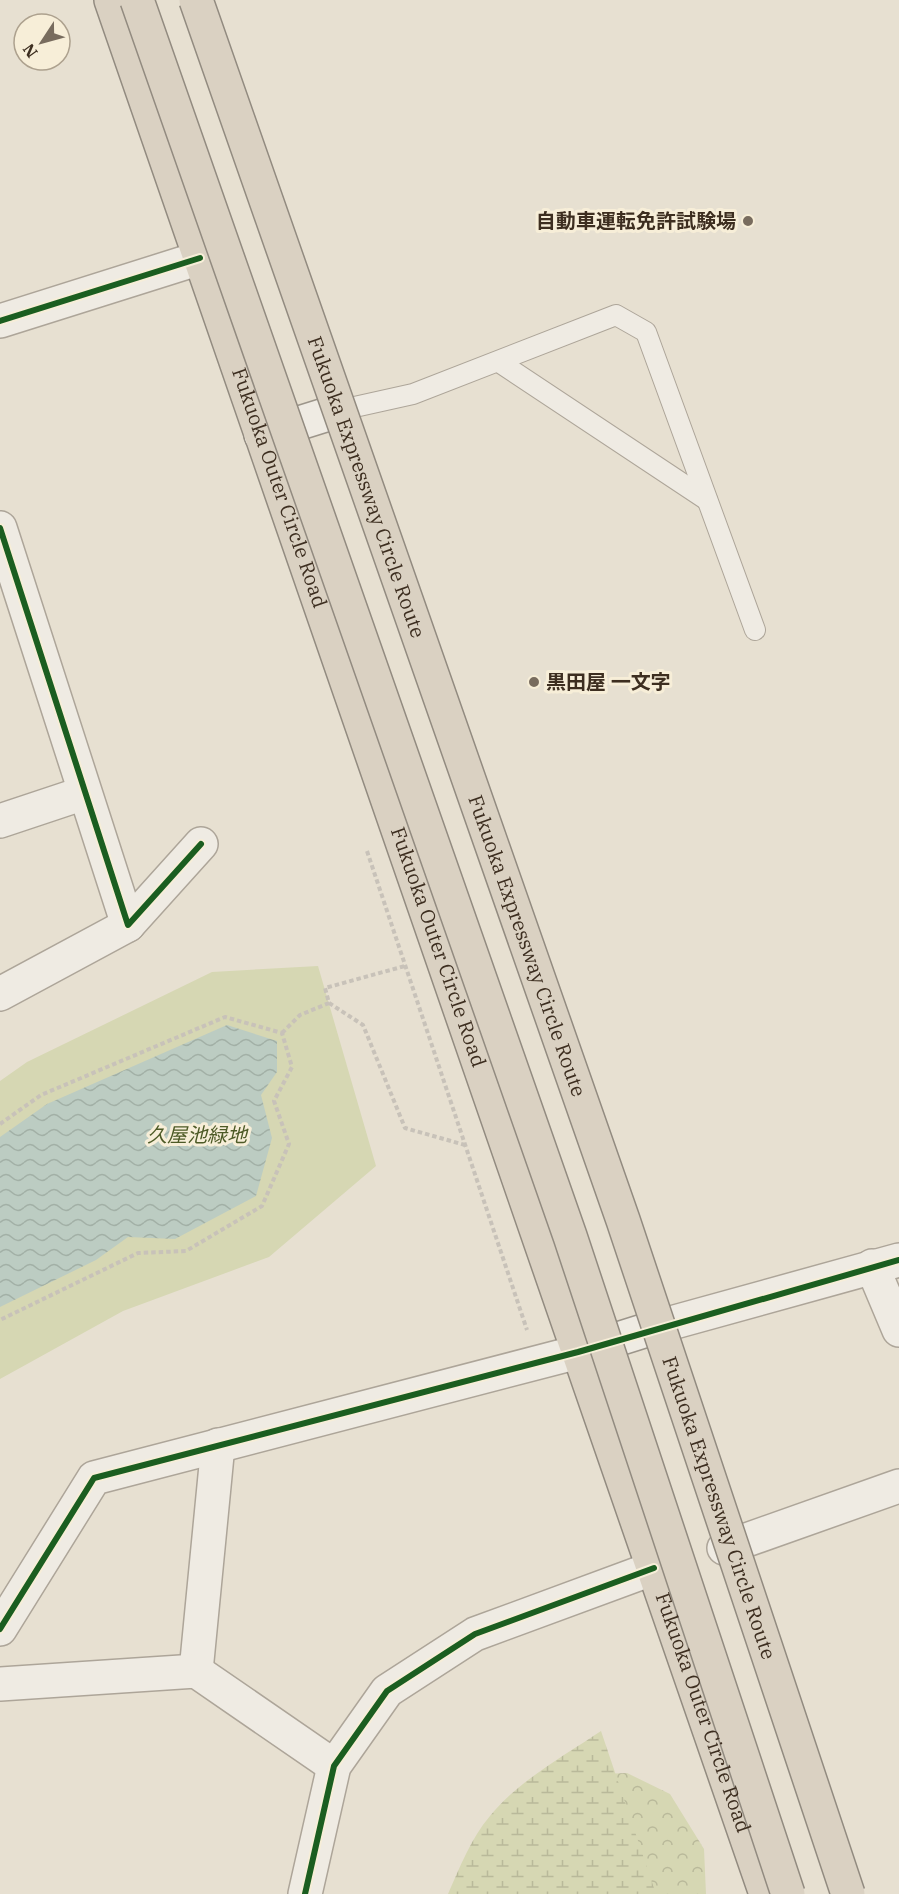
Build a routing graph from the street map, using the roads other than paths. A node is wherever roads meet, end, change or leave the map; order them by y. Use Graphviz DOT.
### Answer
graph roads {
  1 [pos="111,0"];
  2 [pos="137,0"];
  3 [pos="196,0"];
  4 [pos="203,0"];
  5 [pos="200,258"];
  6 [pos="0,321"];
  7 [pos="498,362"];
  8 [pos="341,410"];
  9 [pos="261,435"];
  10 [pos="707,500"];
  11 [pos="0,528"];
  12 [pos="755,630"];
  13 [pos="84,793"];
  14 [pos="0,820"];
  15 [pos="201,844"];
  16 [pos="128,925"];
  17 [pos="0,994"];
  18 [pos="886,1263"];
  19 [pos="653,1328"];
  20 [pos="899,1330"];
  21 [pos="578,1352"];
  22 [pos="218,1445"];
  23 [pos="899,1486"];
  24 [pos="724,1548"];
  25 [pos="654,1568"];
  26 [pos="0,1629"];
  27 [pos="196,1671"];
  28 [pos="0,1684"];
  29 [pos="334,1766"];
  30 [pos="305,1894"];
  31 [pos="766,1894"];
  32 [pos="788,1894"];
  33 [pos="850,1894"];
  1 -- 5 [label="highway, Fukuoka Outer Circle Road"];
  2 -- 32 [label="highway, bridge"];
  3 -- 33 [label="highway, Fukuoka Expressway Circle Route, bridge"];
  4 -- 8 [label="highway"];
  5 -- 6 [label="street"];
  5 -- 9 [label="highway, Fukuoka Outer Circle Road"];
  7 -- 8 [label="lane"];
  7 -- 10 [label="lane"];
  7 -- 10 [label="lane"];
  8 -- 9 [label="street"];
  8 -- 19 [label="highway"];
  9 -- 21 [label="highway, Fukuoka Outer Circle Road"];
  10 -- 12 [label="lane"];
  11 -- 13 [label="street"];
  13 -- 14 [label="street"];
  13 -- 16 [label="street"];
  15 -- 16 [label="street"];
  16 -- 17 [label="street"];
  18 -- 19 [label="street"];
  18 -- 20 [label="street"];
  19 -- 21 [label="street"];
  19 -- 24 [label="highway"];
  21 -- 22 [label="street"];
  21 -- 25 [label="highway, Fukuoka Outer Circle Road"];
  22 -- 26 [label="street"];
  22 -- 27 [label="street"];
  23 -- 24 [label="street"];
  24 -- 33 [label="highway"];
  25 -- 29 [label="street"];
  25 -- 31 [label="highway, Fukuoka Outer Circle Road"];
  27 -- 28 [label="street"];
  27 -- 29 [label="street"];
  29 -- 30 [label="street"];
}
